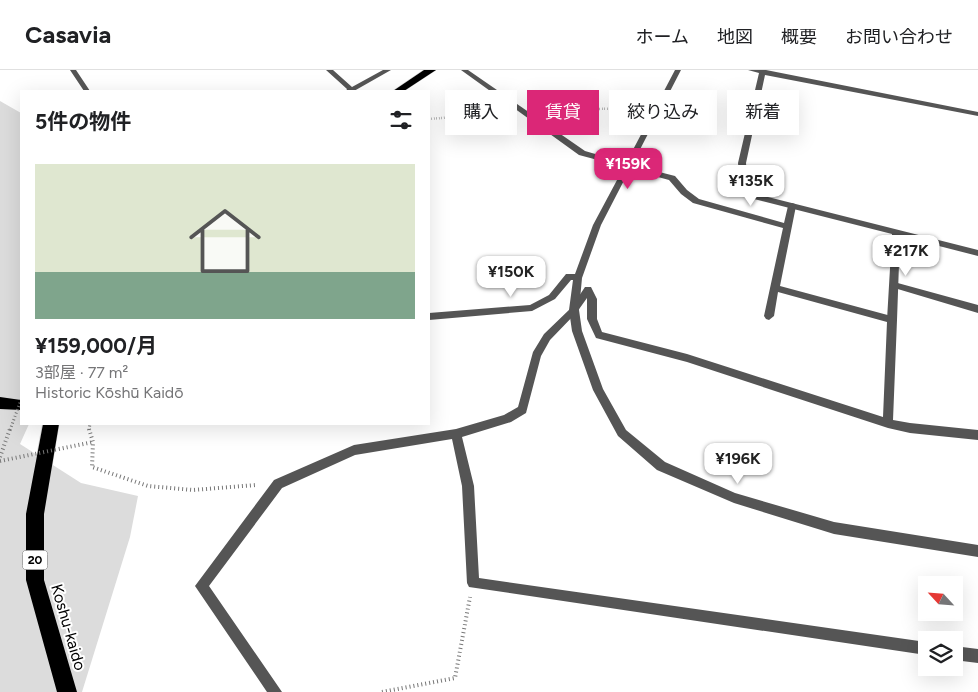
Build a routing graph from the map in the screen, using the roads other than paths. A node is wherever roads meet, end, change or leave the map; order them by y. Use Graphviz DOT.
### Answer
graph roads {
  1 [pos="73,70"];
  2 [pos="329,70"];
  3 [pos="388,70"];
  4 [pos="431,70"];
  5 [pos="678,70"];
  6 [pos="751,70"];
  7 [pos="763,71"];
  8 [pos="467,72"];
  9 [pos="86,90"];
  10 [pos="350,90"];
  11 [pos="400,90"];
  12 [pos="978,114"];
  13 [pos="628,166"];
  14 [pos="792,206"];
  15 [pos="788,227"];
  16 [pos="896,232"];
  17 [pos="978,253"];
  18 [pos="578,278"];
  19 [pos="894,285"];
  20 [pos="775,288"];
  21 [pos="978,309"];
  22 [pos="574,310"];
  23 [pos="769,316"];
  24 [pos="430,317"];
  25 [pos="892,320"];
  26 [pos="0,403"];
  27 [pos="20,405"];
  28 [pos="888,422"];
  29 [pos="51,425"];
  30 [pos="456,434"];
  31 [pos="978,435"];
  32 [pos="978,552"];
  33 [pos="918,648"];
  34 [pos="963,654"];
  35 [pos="978,656"];
  36 [pos="68,692"];
  37 [pos="275,692"];
  1 -- 9 [label="street"];
  2 -- 10 [label="street"];
  3 -- 10 [label="street"];
  4 -- 11 [label="highway"];
  5 -- 13 [label="street"];
  6 -- 7 [label="street"];
  7 -- 12 [label="street"];
  7 -- 14 [label="street"];
  8 -- 13 [label="street"];
  13 -- 15 [label="street"];
  13 -- 18 [label="street"];
  14 -- 15 [label="street"];
  14 -- 16 [label="street"];
  15 -- 20 [label="street"];
  16 -- 17 [label="street"];
  16 -- 19 [label="street"];
  18 -- 22 [label="street"];
  18 -- 24 [label="street"];
  19 -- 21 [label="street"];
  19 -- 25 [label="street"];
  20 -- 23 [label="street"];
  20 -- 25 [label="street"];
  22 -- 28 [label="street"];
  22 -- 30 [label="street"];
  22 -- 32 [label="street"];
  25 -- 28 [label="street"];
  26 -- 27 [label="main road"];
  28 -- 31 [label="street"];
  29 -- 36 [label="highway, Koshu-kaido / 20"];
  30 -- 33 [label="street"];
  30 -- 37 [label="street"];
  34 -- 35 [label="street"];
}
